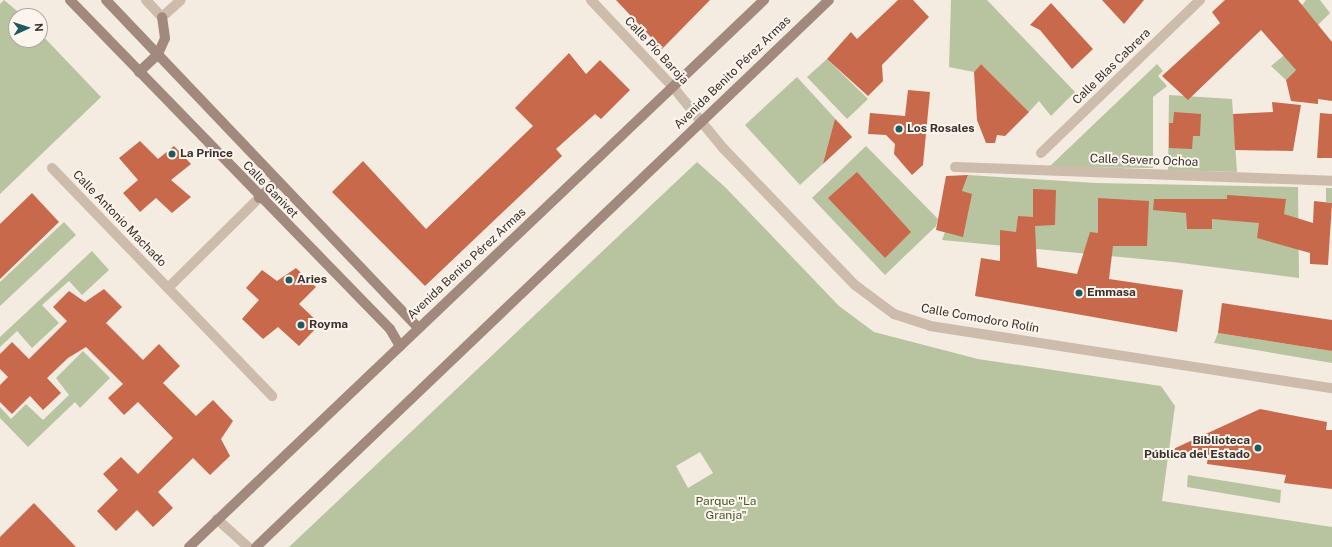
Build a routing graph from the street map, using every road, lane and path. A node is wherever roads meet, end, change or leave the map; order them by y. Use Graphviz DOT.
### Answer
graph roads {
  1 [pos="70,0"];
  2 [pos="106,0"];
  3 [pos="146,0"];
  4 [pos="180,0"];
  5 [pos="591,0"];
  6 [pos="764,0"];
  7 [pos="828,0"];
  8 [pos="1200,0"];
  9 [pos="162,17"];
  10 [pos="158,54"];
  11 [pos="139,72"];
  12 [pos="673,87"];
  13 [pos="701,121"];
  14 [pos="1041,153"];
  15 [pos="955,167"];
  16 [pos="52,168"];
  17 [pos="278,181"];
  18 [pos="1332,181"];
  19 [pos="259,198"];
  20 [pos="168,288"];
  21 [pos="418,328"];
  22 [pos="400,346"];
  23 [pos="1332,388"];
  24 [pos="272,396"];
  25 [pos="218,519"];
  26 [pos="189,547"];
  27 [pos="248,547"];
  28 [pos="256,547"];
  1 -- 11 [label="street, Calle Ganivet"];
  2 -- 10 [label="street, Calle Ganivet"];
  3 -- 9 [label="street"];
  4 -- 9 [label="street"];
  5 -- 12 [label="street, Calle Pío Baroja"];
  6 -- 12 [label="street, Avenida Benito Pérez Armas"];
  7 -- 13 [label="street, Avenida Benito Pérez Armas"];
  8 -- 14 [label="street, Calle Blas Cabrera"];
  9 -- 10 [label="street"];
  10 -- 11 [label="street"];
  10 -- 17 [label="street, Calle Ganivet"];
  11 -- 19 [label="street, Calle Ganivet"];
  12 -- 13 [label="street, Calle Pío Baroja"];
  12 -- 21 [label="street, Avenida Benito Pérez Armas"];
  13 -- 23 [label="street, Calle Comodoro Rolín"];
  13 -- 28 [label="street, Avenida Benito Pérez Armas"];
  15 -- 18 [label="street, Calle Severo Ochoa"];
  16 -- 20 [label="street, Calle Antonio Machado"];
  17 -- 19 [label="street"];
  17 -- 21 [label="street, Calle Ganivet"];
  19 -- 20 [label="street"];
  19 -- 22 [label="street, Calle Ganivet"];
  20 -- 24 [label="street, Calle Antonio Machado"];
  21 -- 22 [label="street, Avenida Benito Pérez Armas"];
  22 -- 25 [label="street, Avenida Benito Pérez Armas"];
  25 -- 26 [label="street, Avenida Benito Pérez Armas"];
  25 -- 27 [label="street"];
}
